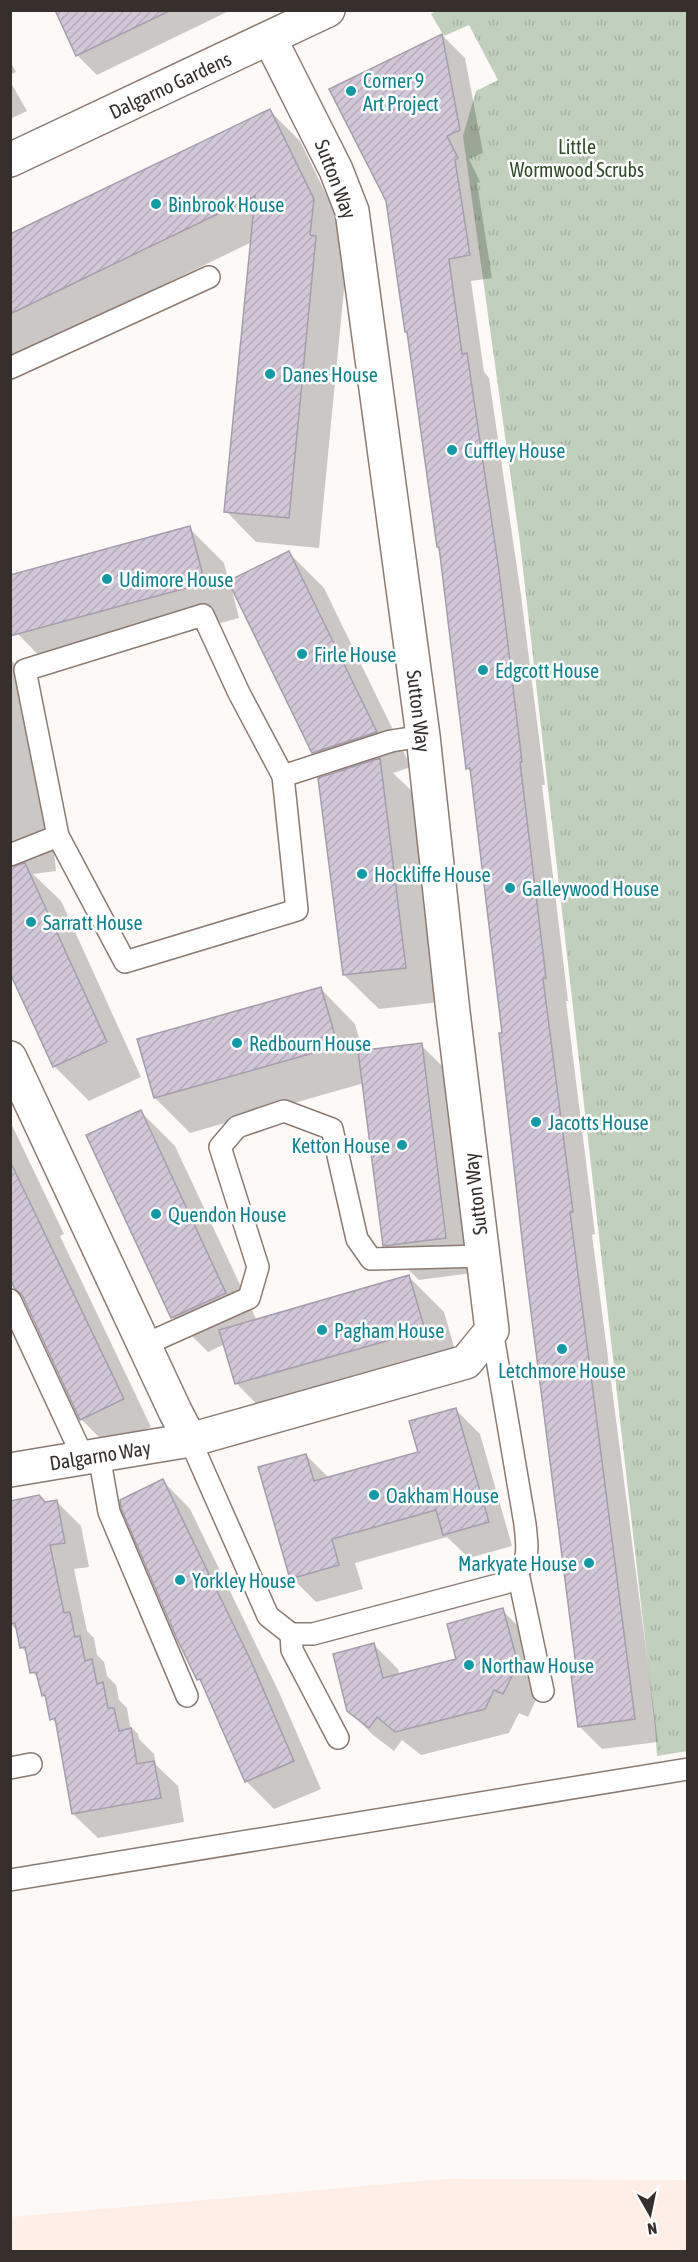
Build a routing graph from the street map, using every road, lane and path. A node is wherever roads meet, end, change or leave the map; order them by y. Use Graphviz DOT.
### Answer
graph roads {
  1 [pos="328,10"];
  2 [pos="270,39"];
  3 [pos="10,160"];
  4 [pos="208,277"];
  5 [pos="10,368"];
  6 [pos="423,736"];
  7 [pos="283,776"];
  8 [pos="58,836"];
  9 [pos="10,855"];
  10 [pos="10,1058"];
  11 [pos="483,1256"];
  12 [pos="10,1300"];
  13 [pos="492,1330"];
  14 [pos="144,1345"];
  15 [pos="190,1440"];
  16 [pos="91,1456"];
  17 [pos="10,1470"];
  18 [pos="518,1573"];
  19 [pos="291,1634"];
  20 [pos="543,1692"];
  21 [pos="187,1696"];
  22 [pos="338,1738"];
  23 [pos="687,1769"];
  24 [pos="10,1881"];
  1 -- 2 [label="street, Dalgarno Gardens"];
  2 -- 3 [label="street, Dalgarno Gardens"];
  2 -- 6 [label="street, Sutton Way"];
  4 -- 5 [label="lane"];
  6 -- 7 [label="lane"];
  6 -- 11 [label="street, Sutton Way"];
  7 -- 8 [label="lane"];
  7 -- 8 [label="lane"];
  8 -- 9 [label="lane"];
  10 -- 14 [label="street"];
  11 -- 13 [label="street, Sutton Way"];
  11 -- 14 [label="lane"];
  12 -- 16 [label="lane"];
  13 -- 15 [label="street"];
  13 -- 18 [label="lane, Sutton Way"];
  14 -- 15 [label="street"];
  15 -- 16 [label="street, Dalgarno Way"];
  15 -- 19 [label="lane"];
  16 -- 17 [label="street, Dalgarno Way"];
  16 -- 21 [label="lane"];
  18 -- 19 [label="lane"];
  18 -- 20 [label="lane"];
  19 -- 22 [label="lane"];
  23 -- 24 [label="lane"];
}
